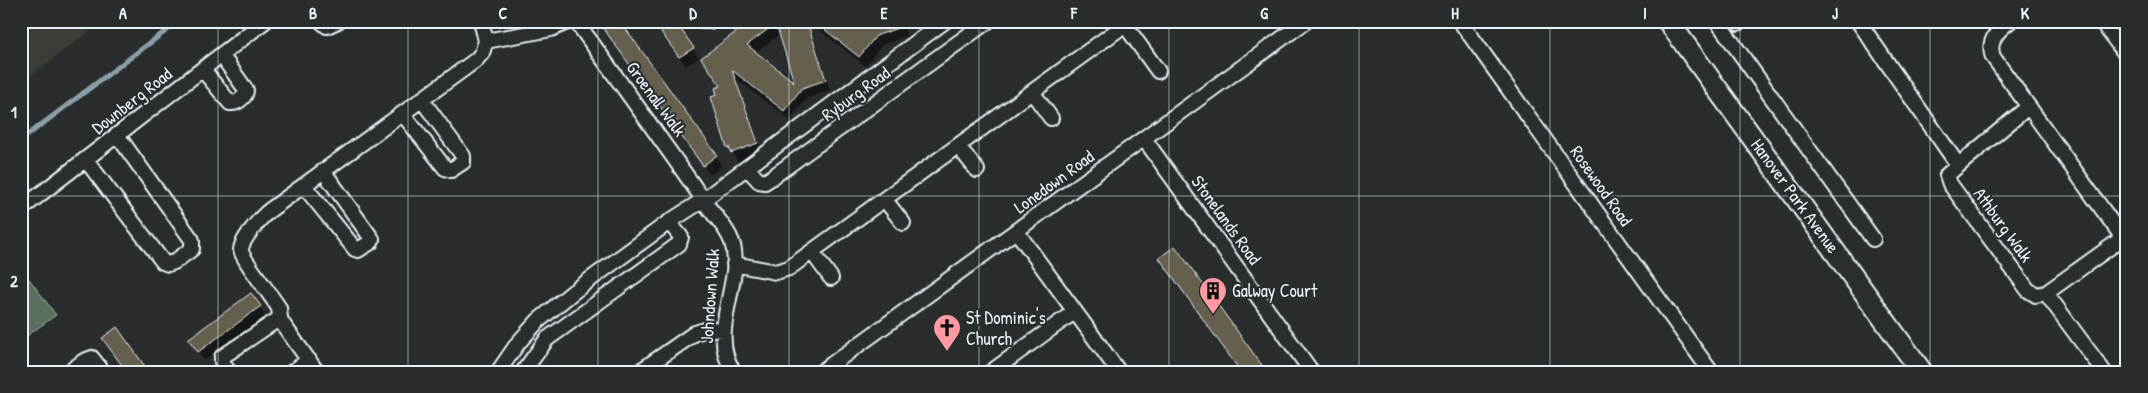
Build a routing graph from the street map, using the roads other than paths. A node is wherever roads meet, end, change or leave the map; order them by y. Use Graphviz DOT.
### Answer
graph roads {
  1 [pos="266,21"];
  2 [pos="321,21"];
  3 [pos="338,21"];
  4 [pos="481,21"];
  5 [pos="570,21"];
  6 [pos="576,21"];
  7 [pos="703,21"];
  8 [pos="711,21"];
  9 [pos="945,21"];
  10 [pos="988,21"];
  11 [pos="1306,21"];
  12 [pos="1460,21"];
  13 [pos="1668,21"];
  14 [pos="1717,21"];
  15 [pos="1858,21"];
  16 [pos="2010,21"];
  17 [pos="2102,21"];
  18 [pos="1127,23"];
  19 [pos="486,41"];
  20 [pos="222,56"];
  21 [pos="2127,56"];
  22 [pos="203,70"];
  23 [pos="1158,71"];
  24 [pos="1032,92"];
  25 [pos="422,100"];
  26 [pos="2028,107"];
  27 [pos="403,114"];
  28 [pos="1051,118"];
  29 [pos="118,136"];
  30 [pos="1145,140"];
  31 [pos="958,146"];
  32 [pos="86,160"];
  33 [pos="1958,165"];
  34 [pos="747,168"];
  35 [pos="977,170"];
  36 [pos="324,172"];
  37 [pos="304,186"];
  38 [pos="703,200"];
  39 [pos="885,200"];
  40 [pos="21,209"];
  41 [pos="669,222"];
  42 [pos="903,223"];
  43 [pos="1017,232"];
  44 [pos="2125,236"];
  45 [pos="1873,238"];
  46 [pos="812,252"];
  47 [pos="734,264"];
  48 [pos="831,278"];
  49 [pos="2046,293"];
  50 [pos="1074,312"];
  51 [pos="280,318"];
  52 [pos="724,330"];
  53 [pos="313,366"];
  54 [pos="996,370"];
  55 [pos="69,372"];
  56 [pos="103,372"];
  57 [pos="229,372"];
  58 [pos="292,372"];
  59 [pos="498,372"];
  60 [pos="523,372"];
  61 [pos="639,372"];
  62 [pos="734,372"];
  63 [pos="822,372"];
  64 [pos="1120,372"];
  65 [pos="1312,372"];
  66 [pos="1711,372"];
  67 [pos="1922,372"];
  68 [pos="2104,372"];
  1 -- 20 [label="street, Downberg Road"];
  2 -- 3 [label="street"];
  4 -- 19 [label="street"];
  5 -- 19 [label="street"];
  6 -- 38 [label="street, Groenall Walk"];
  7 -- 8 [label="street"];
  9 -- 34 [label="street, Ryburg Road"];
  10 -- 34 [label="street, Ryburg Road"];
  11 -- 30 [label="street, Lonedown Road"];
  12 -- 66 [label="street, Rosewood Road"];
  13 -- 67 [label="street, Hanover Park Avenue"];
  14 -- 45 [label="street"];
  15 -- 33 [label="street"];
  16 -- 26 [label="street"];
  17 -- 21 [label="street"];
  18 -- 23 [label="street"];
  18 -- 24 [label="street"];
  19 -- 25 [label="street"];
  20 -- 22 [label="street, Downberg Road"];
  20 -- 22 [label="street"];
  22 -- 29 [label="street, Downberg Road"];
  24 -- 28 [label="street"];
  24 -- 31 [label="street"];
  25 -- 27 [label="street"];
  25 -- 27 [label="street"];
  26 -- 33 [label="street, Athburg Walk"];
  26 -- 44 [label="street"];
  27 -- 36 [label="street"];
  29 -- 32 [label="street, Downberg Road"];
  29 -- 32 [label="street"];
  30 -- 43 [label="street, Lonedown Road"];
  30 -- 65 [label="street, Stonelands Road"];
  31 -- 35 [label="street"];
  31 -- 39 [label="street"];
  32 -- 40 [label="street, Downberg Road"];
  33 -- 49 [label="street, Athburg Walk"];
  34 -- 38 [label="street, Ryburg Road"];
  36 -- 37 [label="street"];
  36 -- 37 [label="street"];
  37 -- 51 [label="street"];
  38 -- 41 [label="street, Ryburg Road"];
  38 -- 47 [label="street, Johndown Walk"];
  39 -- 42 [label="street"];
  39 -- 46 [label="street"];
  41 -- 59 [label="street, Ryburg Road"];
  41 -- 60 [label="street"];
  43 -- 50 [label="street"];
  43 -- 63 [label="street, Lonedown Road"];
  44 -- 49 [label="street"];
  46 -- 47 [label="street"];
  46 -- 48 [label="street"];
  47 -- 52 [label="street, Johndown Walk"];
  49 -- 68 [label="street"];
  50 -- 54 [label="street"];
  50 -- 64 [label="street"];
  51 -- 53 [label="street"];
  51 -- 57 [label="street"];
  52 -- 61 [label="street"];
  52 -- 62 [label="street, Johndown Walk"];
  53 -- 58 [label="street"];
  55 -- 56 [label="street"];
}
